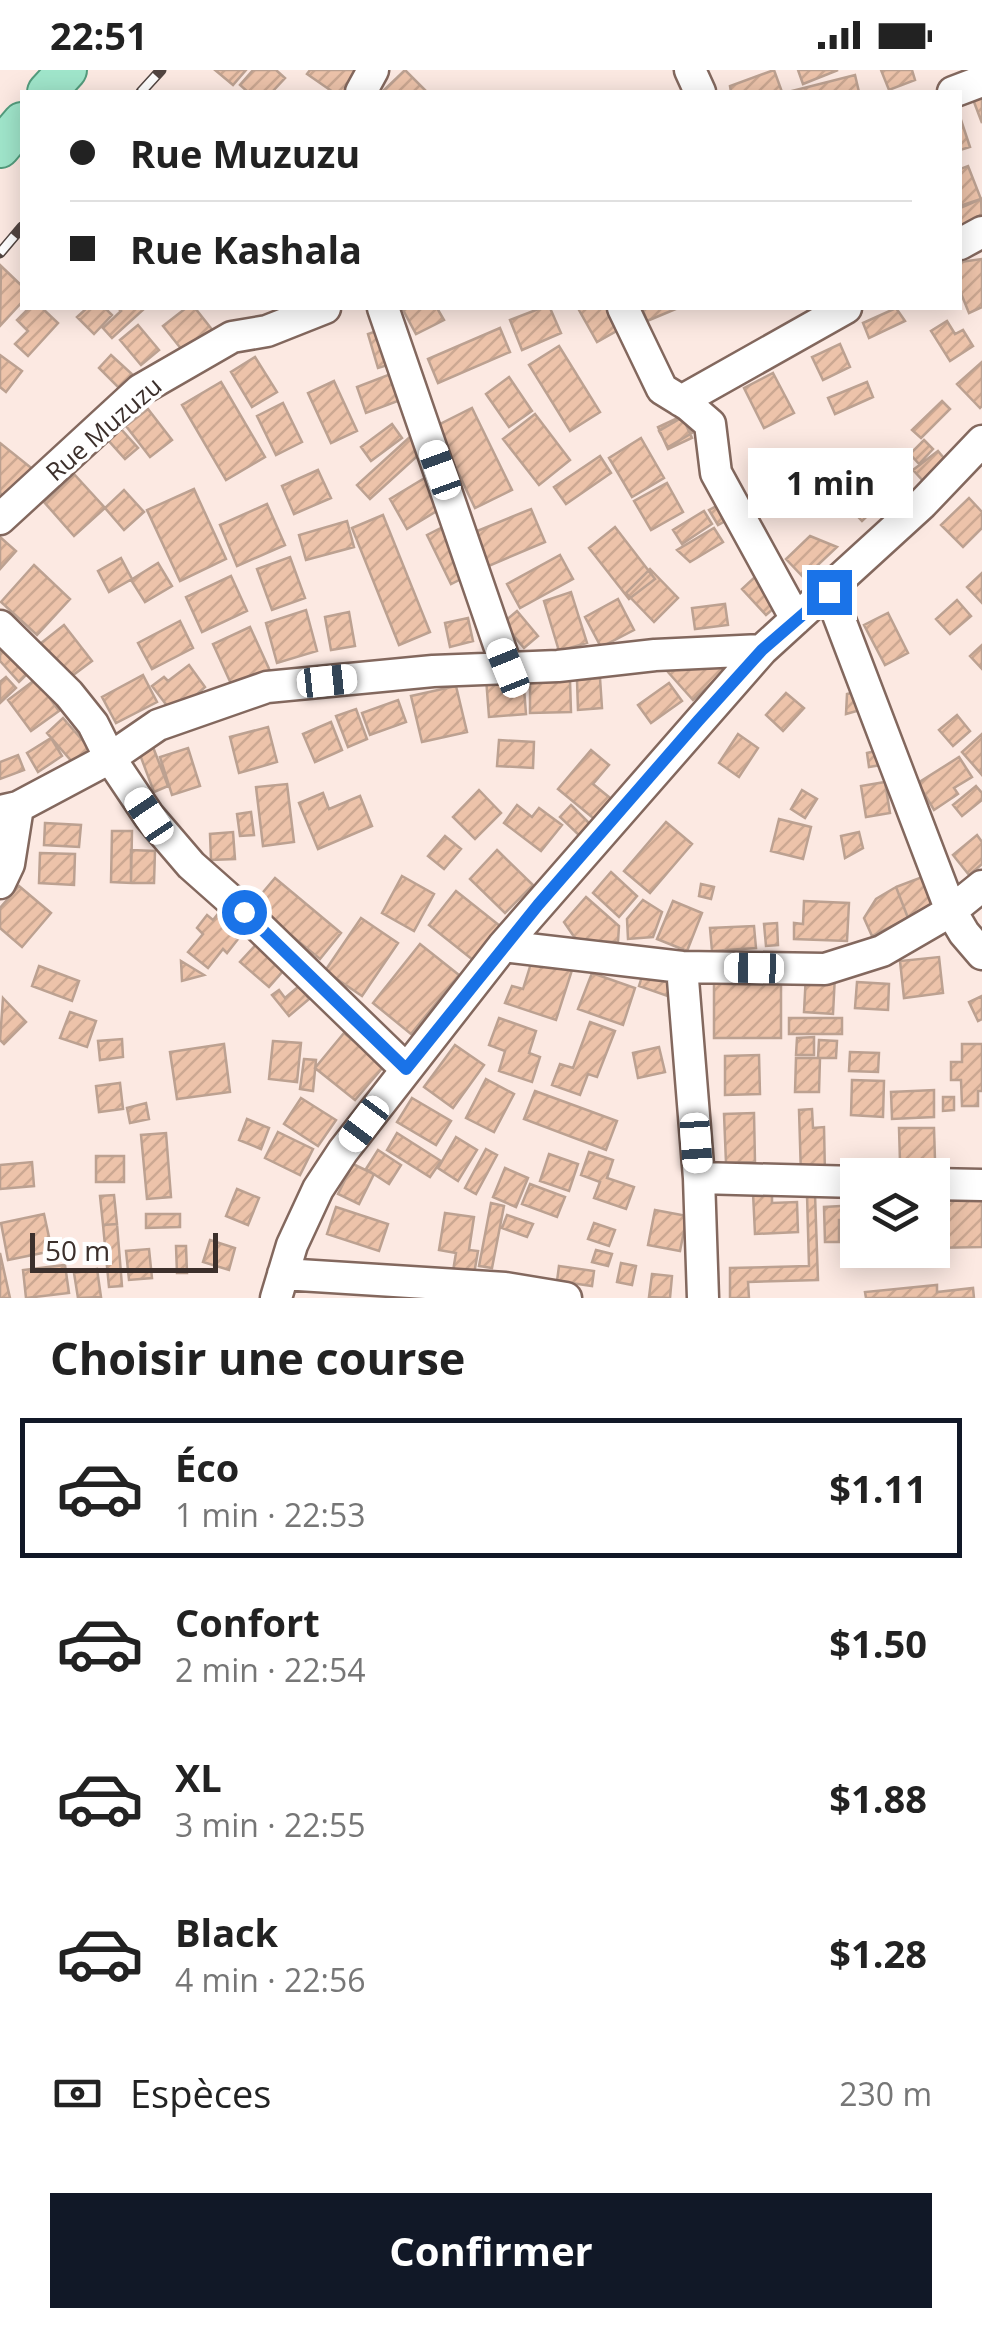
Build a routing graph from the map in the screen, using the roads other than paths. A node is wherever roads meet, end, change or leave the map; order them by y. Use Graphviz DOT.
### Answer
graph roads {
  1 [pos="67,70"];
  2 [pos="49,90"];
  3 [pos="20,124"];
  4 [pos="0,148"];
  5 [pos="249,310"];
  6 [pos="321,310"];
  7 [pos="383,310"];
  8 [pos="624,310"];
  9 [pos="842,310"];
  10 [pos="232,338"];
  11 [pos="681,401"];
  12 [pos="982,442"];
  13 [pos="0,519"];
  14 [pos="829,592"];
  15 [pos="796,620"];
  16 [pos="0,626"];
  17 [pos="762,650"];
  18 [pos="508,668"];
  19 [pos="110,758"];
  20 [pos="9,809"];
  21 [pos="0,883"];
  22 [pos="982,886"];
  23 [pos="951,911"];
  24 [pos="503,946"];
  25 [pos="982,954"];
  26 [pos="682,966"];
  27 [pos="406,1069"];
  28 [pos="699,1178"];
  29 [pos="840,1182"];
  30 [pos="950,1184"];
  31 [pos="982,1185"];
  32 [pos="280,1286"];
  33 [pos="566,1298"];
  34 [pos="703,1298"];
  1 -- 2 [label="main road"];
  3 -- 4 [label="main road"];
  5 -- 10 [label="street"];
  6 -- 10 [label="street, Rue Muzuzu"];
  7 -- 18 [label="street"];
  8 -- 11 [label="street"];
  9 -- 11 [label="street"];
  10 -- 13 [label="street, Rue Muzuzu"];
  11 -- 15 [label="street"];
  12 -- 14 [label="street"];
  14 -- 15 [label="street"];
  14 -- 23 [label="street"];
  15 -- 17 [label="street"];
  16 -- 19 [label="street"];
  17 -- 18 [label="street"];
  17 -- 24 [label="street"];
  18 -- 19 [label="street"];
  19 -- 20 [label="street"];
  19 -- 27 [label="street"];
  20 -- 21 [label="street"];
  22 -- 23 [label="street"];
  23 -- 25 [label="street"];
  23 -- 26 [label="street"];
  24 -- 26 [label="street"];
  24 -- 27 [label="street"];
  26 -- 28 [label="street"];
  27 -- 32 [label="street"];
  28 -- 29 [label="street"];
  28 -- 34 [label="street"];
  30 -- 31 [label="street"];
  32 -- 33 [label="street"];
}
